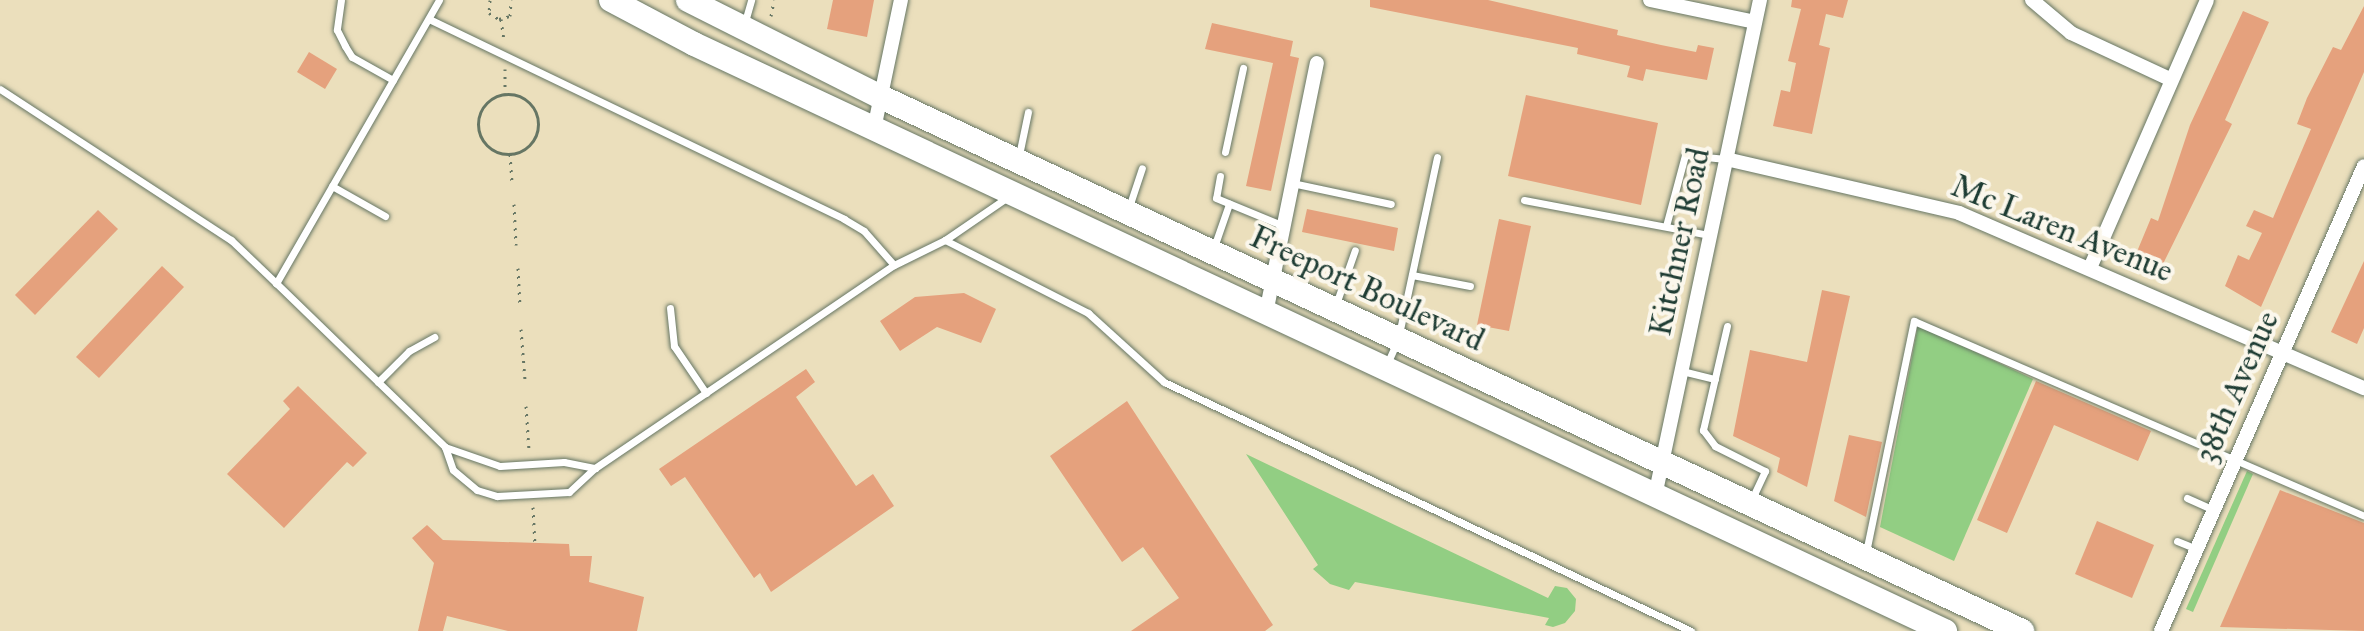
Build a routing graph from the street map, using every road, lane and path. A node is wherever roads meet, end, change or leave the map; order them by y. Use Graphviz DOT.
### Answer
graph roads {
  1 [pos="341,0"];
  2 [pos="439,0"];
  3 [pos="490,0"];
  4 [pos="511,0"];
  5 [pos="611,0"];
  6 [pos="688,0"];
  7 [pos="751,0"];
  8 [pos="774,0"];
  9 [pos="901,0"];
  10 [pos="1650,0"];
  11 [pos="1760,0"];
  12 [pos="2032,0"];
  13 [pos="2207,0"];
  14 [pos="771,16"];
  15 [pos="429,19"];
  16 [pos="501,19"];
  17 [pos="1755,22"];
  18 [pos="743,29"];
  19 [pos="504,42"];
  20 [pos="1317,63"];
  21 [pos="1243,68"];
  22 [pos="505,69"];
  23 [pos="393,80"];
  24 [pos="2172,80"];
  25 [pos="0,89"];
  26 [pos="505,93"];
  27 [pos="881,97"];
  28 [pos="1028,112"];
  29 [pos="874,129"];
  30 [pos="1225,152"];
  31 [pos="510,154"];
  32 [pos="1437,157"];
  33 [pos="1726,159"];
  34 [pos="1018,161"];
  35 [pos="2364,166"];
  36 [pos="1142,168"];
  37 [pos="1220,176"];
  38 [pos="512,182"];
  39 [pos="1292,183"];
  40 [pos="332,186"];
  41 [pos="1012,194"];
  42 [pos="1524,200"];
  43 [pos="514,204"];
  44 [pos="1229,204"];
  45 [pos="1391,204"];
  46 [pos="1128,212"];
  47 [pos="385,216"];
  48 [pos="1284,226"];
  49 [pos="1666,226"];
  50 [pos="1710,235"];
  51 [pos="945,240"];
  52 [pos="516,245"];
  53 [pos="1355,250"];
  54 [pos="1212,252"];
  55 [pos="894,265"];
  56 [pos="518,268"];
  57 [pos="2090,268"];
  58 [pos="1412,275"];
  59 [pos="1273,280"];
  60 [pos="276,283"];
  61 [pos="1470,286"];
  62 [pos="520,306"];
  63 [pos="670,308"];
  64 [pos="1334,309"];
  65 [pos="1266,313"];
  66 [pos="1727,326"];
  67 [pos="521,329"];
  68 [pos="434,337"];
  69 [pos="1398,339"];
  70 [pos="2282,353"];
  71 [pos="1385,369"];
  72 [pos="1681,371"];
  73 [pos="1715,379"];
  74 [pos="525,380"];
  75 [pos="378,382"];
  76 [pos="2364,388"];
  77 [pos="706,393"];
  78 [pos="526,406"];
  79 [pos="445,447"];
  80 [pos="529,454"];
  81 [pos="2235,461"];
  82 [pos="1662,462"];
  83 [pos="595,468"];
  84 [pos="1655,496"];
  85 [pos="2187,498"];
  86 [pos="1750,503"];
  87 [pos="533,506"];
  88 [pos="2214,510"];
  89 [pos="2364,516"];
  90 [pos="2177,541"];
  91 [pos="535,543"];
  92 [pos="2197,549"];
  93 [pos="1865,558"];
  94 [pos="1691,631"];
  95 [pos="1945,631"];
  96 [pos="2022,631"];
  97 [pos="2161,631"];
  1 -- 23 [label="lane"];
  2 -- 15 [label="lane"];
  3 -- 16 [label="path"];
  4 -- 16 [label="path"];
  5 -- 29 [label="main road, Freeport Boulevard"];
  6 -- 18 [label="main road, Freeport Boulevard"];
  7 -- 18 [label="lane"];
  8 -- 14 [label="path"];
  9 -- 27 [label="street"];
  10 -- 17 [label="street"];
  11 -- 17 [label="street, Kitchner Road"];
  12 -- 24 [label="street"];
  13 -- 24 [label="street"];
  15 -- 23 [label="lane"];
  15 -- 55 [label="lane"];
  16 -- 19 [label="path"];
  17 -- 33 [label="street, Kitchner Road"];
  18 -- 27 [label="main road, Freeport Boulevard"];
  20 -- 39 [label="street"];
  21 -- 30 [label="lane"];
  22 -- 26 [label="path"];
  23 -- 40 [label="lane"];
  24 -- 57 [label="street"];
  25 -- 60 [label="lane"];
  26 -- 31 [label="path"];
  26 -- 31 [label="path"];
  27 -- 29 [label="street"];
  27 -- 34 [label="main road, Freeport Boulevard"];
  28 -- 34 [label="lane"];
  29 -- 41 [label="main road, Freeport Boulevard"];
  31 -- 38 [label="path"];
  32 -- 58 [label="lane"];
  33 -- 49 [label="lane"];
  33 -- 50 [label="street, Kitchner Road"];
  33 -- 57 [label="street, Mc Laren Avenue"];
  34 -- 46 [label="main road, Freeport Boulevard"];
  35 -- 70 [label="street, 38th Avenue"];
  36 -- 46 [label="lane"];
  37 -- 44 [label="lane"];
  39 -- 45 [label="lane"];
  39 -- 48 [label="street"];
  40 -- 47 [label="lane"];
  40 -- 60 [label="lane"];
  41 -- 51 [label="lane"];
  41 -- 65 [label="main road, Freeport Boulevard"];
  42 -- 49 [label="lane"];
  43 -- 52 [label="path"];
  44 -- 48 [label="lane"];
  44 -- 54 [label="lane"];
  46 -- 54 [label="main road, Freeport Boulevard"];
  48 -- 59 [label="street"];
  49 -- 50 [label="lane"];
  50 -- 72 [label="street, Kitchner Road"];
  51 -- 55 [label="lane"];
  51 -- 94 [label="lane"];
  53 -- 64 [label="lane"];
  54 -- 59 [label="main road, Freeport Boulevard"];
  55 -- 77 [label="lane"];
  56 -- 62 [label="path"];
  57 -- 70 [label="street, Mc Laren Avenue"];
  58 -- 61 [label="lane"];
  58 -- 69 [label="lane"];
  59 -- 64 [label="main road, Freeport Boulevard"];
  59 -- 65 [label="street"];
  60 -- 75 [label="lane"];
  63 -- 77 [label="lane"];
  64 -- 69 [label="main road, Freeport Boulevard"];
  65 -- 71 [label="main road, Freeport Boulevard"];
  66 -- 73 [label="lane"];
  67 -- 74 [label="path"];
  68 -- 75 [label="lane"];
  69 -- 71 [label="lane"];
  69 -- 82 [label="main road, Freeport Boulevard"];
  70 -- 76 [label="street, Mc Laren Avenue"];
  70 -- 81 [label="street, 38th Avenue"];
  71 -- 84 [label="main road, Freeport Boulevard"];
  72 -- 73 [label="lane"];
  72 -- 82 [label="street, Kitchner Road"];
  73 -- 86 [label="lane"];
  75 -- 79 [label="lane"];
  77 -- 83 [label="lane"];
  78 -- 80 [label="path"];
  79 -- 83 [label="lane"];
  79 -- 83 [label="lane"];
  81 -- 88 [label="street, 38th Avenue"];
  81 -- 89 [label="lane"];
  81 -- 93 [label="lane"];
  82 -- 84 [label="street, Kitchner Road"];
  82 -- 86 [label="main road, Freeport Boulevard"];
  84 -- 95 [label="main road, Freeport Boulevard"];
  85 -- 88 [label="lane"];
  86 -- 93 [label="main road, Freeport Boulevard"];
  87 -- 91 [label="path"];
  88 -- 92 [label="street, 38th Avenue"];
  90 -- 92 [label="lane"];
  92 -- 97 [label="street, 38th Avenue"];
  93 -- 96 [label="main road, Freeport Boulevard"];
}
